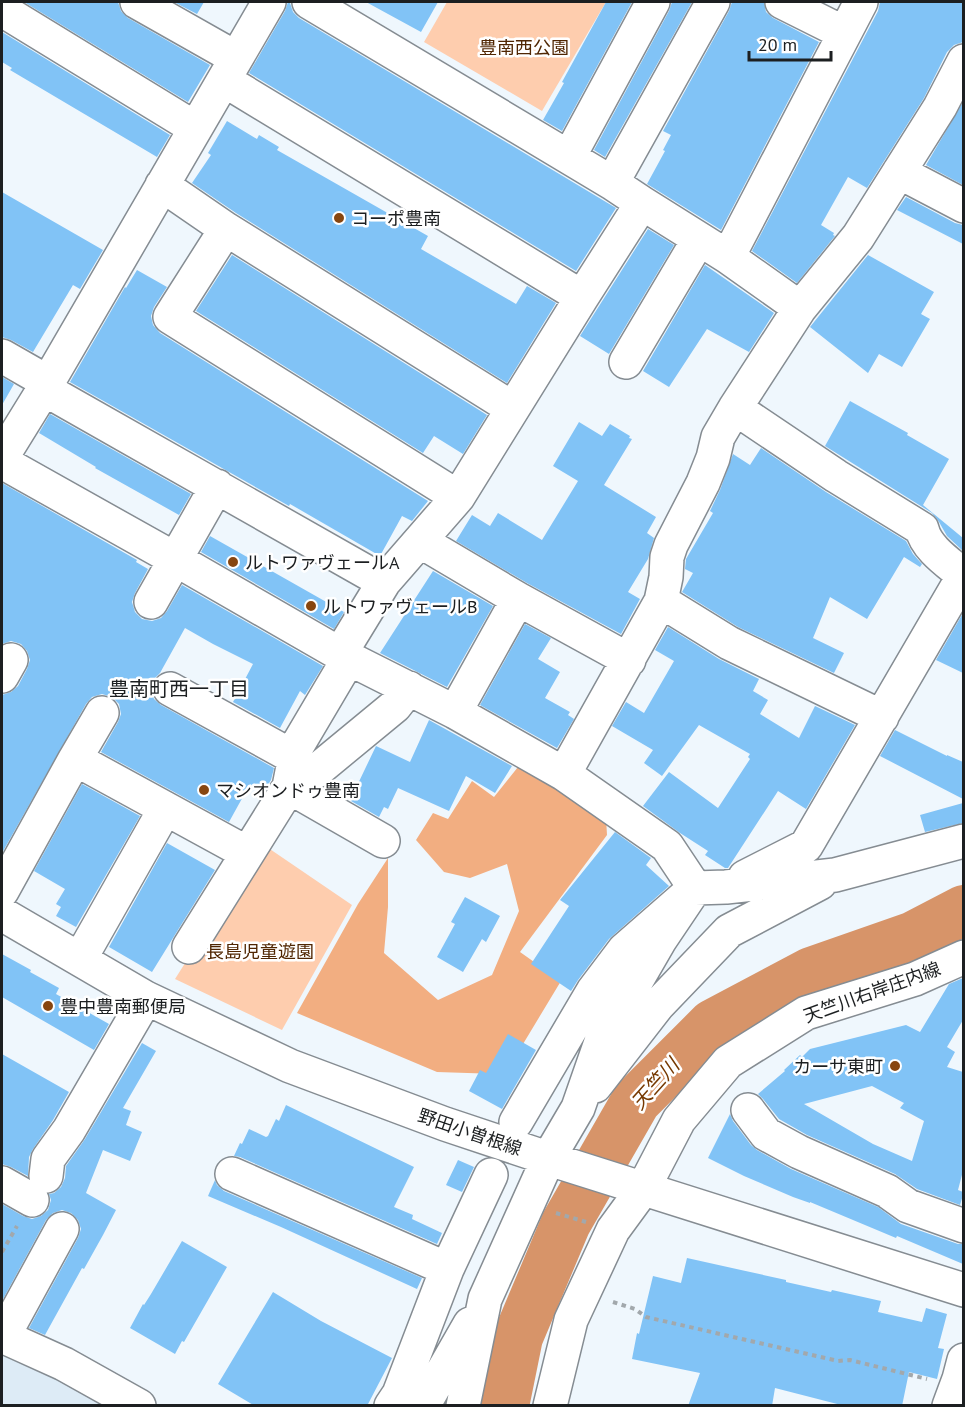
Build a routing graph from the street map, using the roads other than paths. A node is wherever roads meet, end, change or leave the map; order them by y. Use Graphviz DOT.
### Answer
graph roads {
  1 [pos="137,2"];
  2 [pos="269,2"];
  3 [pos="309,2"];
  4 [pos="653,2"];
  5 [pos="713,2"];
  6 [pos="782,2"];
  7 [pos="861,2"];
  8 [pos="2,10"];
  9 [pos="844,33"];
  10 [pos="963,61"];
  11 [pos="230,69"];
  12 [pos="952,113"];
  13 [pos="195,128"];
  14 [pos="569,157"];
  15 [pos="899,172"];
  16 [pos="612,183"];
  17 [pos="162,185"];
  18 [pos="642,203"];
  19 [pos="963,206"];
  20 [pos="226,230"];
  21 [pos="699,240"];
  22 [pos="729,257"];
  23 [pos="582,297"];
  24 [pos="800,308"];
  25 [pos="2,356"];
  26 [pos="626,362"];
  27 [pos="44,389"];
  28 [pos="512,408"];
  29 [pos="735,408"];
  30 [pos="2,457"];
  31 [pos="2,462"];
  32 [pos="217,486"];
  33 [pos="458,497"];
  34 [pos="420,541"];
  35 [pos="175,559"];
  36 [pos="963,575"];
  37 [pos="384,582"];
  38 [pos="518,599"];
  39 [pos="661,601"];
  40 [pos="151,602"];
  41 [pos="344,656"];
  42 [pos="629,660"];
  43 [pos="409,688"];
  44 [pos="170,689"];
  45 [pos="102,712"];
  46 [pos="455,712"];
  47 [pos="882,717"];
  48 [pos="75,759"];
  49 [pos="294,764"];
  50 [pos="564,774"];
  51 [pos="165,809"];
  52 [pos="383,841"];
  53 [pos="963,841"];
  54 [pos="247,853"];
  55 [pos="835,875"];
  56 [pos="711,887"];
  57 [pos="2,891"];
  58 [pos="2,914"];
  59 [pos="189,947"];
  60 [pos="963,957"];
  61 [pos="80,960"];
  62 [pos="146,998"];
  63 [pos="578,1108"];
  64 [pos="748,1110"];
  65 [pos="516,1122"];
  66 [pos="555,1161"];
  67 [pos="232,1174"];
  68 [pos="490,1175"];
  69 [pos="2,1183"];
  70 [pos="634,1186"];
  71 [pos="963,1226"];
  72 [pos="62,1229"];
  73 [pos="447,1269"];
  74 [pos="963,1290"];
  75 [pos="485,1299"];
  76 [pos="2,1337"];
  77 [pos="139,1406"];
  78 [pos="391,1406"];
  79 [pos="423,1406"];
  80 [pos="463,1406"];
  81 [pos="550,1406"];
  1 -- 11 [label="street"];
  2 -- 11 [label="street"];
  3 -- 14 [label="street"];
  4 -- 14 [label="street"];
  5 -- 16 [label="street"];
  6 -- 9 [label="street"];
  7 -- 9 [label="street"];
  8 -- 13 [label="street"];
  9 -- 22 [label="street"];
  10 -- 12 [label="street"];
  11 -- 13 [label="street"];
  11 -- 23 [label="street"];
  12 -- 15 [label="street"];
  13 -- 17 [label="street"];
  14 -- 16 [label="street"];
  15 -- 19 [label="street"];
  15 -- 24 [label="street"];
  16 -- 18 [label="street"];
  17 -- 20 [label="street"];
  17 -- 27 [label="street"];
  18 -- 21 [label="street"];
  18 -- 23 [label="street"];
  20 -- 28 [label="street"];
  20 -- 33 [label="street"];
  21 -- 22 [label="street"];
  21 -- 26 [label="street"];
  22 -- 24 [label="street"];
  23 -- 28 [label="street"];
  24 -- 29 [label="street"];
  25 -- 27 [label="street"];
  27 -- 30 [label="street"];
  27 -- 32 [label="street"];
  28 -- 33 [label="street"];
  29 -- 36 [label="street"];
  29 -- 39 [label="street"];
  31 -- 35 [label="street"];
  32 -- 35 [label="street"];
  32 -- 37 [label="street"];
  33 -- 34 [label="street"];
  34 -- 37 [label="street"];
  34 -- 38 [label="street"];
  35 -- 40 [label="street"];
  35 -- 41 [label="street"];
  36 -- 47 [label="street"];
  37 -- 41 [label="street"];
  38 -- 42 [label="street"];
  38 -- 46 [label="street"];
  39 -- 42 [label="street"];
  39 -- 47 [label="street"];
  41 -- 43 [label="street"];
  41 -- 49 [label="street"];
  42 -- 50 [label="street"];
  43 -- 46 [label="street"];
  43 -- 49 [label="street"];
  44 -- 49 [label="street"];
  45 -- 48 [label="street"];
  46 -- 50 [label="street"];
  47 -- 56 [label="street"];
  48 -- 51 [label="street"];
  48 -- 57 [label="street"];
  49 -- 52 [label="street"];
  49 -- 54 [label="street"];
  50 -- 56 [label="street"];
  51 -- 54 [label="street"];
  51 -- 61 [label="street"];
  53 -- 55 [label="street"];
  54 -- 59 [label="street"];
  55 -- 56 [label="street"];
  55 -- 63 [label="street"];
  56 -- 63 [label="street"];
  56 -- 65 [label="street"];
  58 -- 61 [label="street, 野田小曽根線"];
  60 -- 70 [label="street, 天竺川右岸庄内線"];
  61 -- 62 [label="street, 野田小曽根線"];
  62 -- 66 [label="street, 野田小曽根線"];
  62 -- 69 [label="street"];
  63 -- 66 [label="street"];
  64 -- 71 [label="street"];
  66 -- 70 [label="street, 野田小曽根線"];
  66 -- 75 [label="street"];
  67 -- 73 [label="street"];
  68 -- 73 [label="street"];
  70 -- 74 [label="street, 野田小曽根線"];
  70 -- 81 [label="street, 天竺川右岸庄内線"];
  72 -- 76 [label="street"];
  73 -- 78 [label="street"];
  75 -- 79 [label="street"];
  75 -- 80 [label="street"];
  76 -- 77 [label="street"];
}
